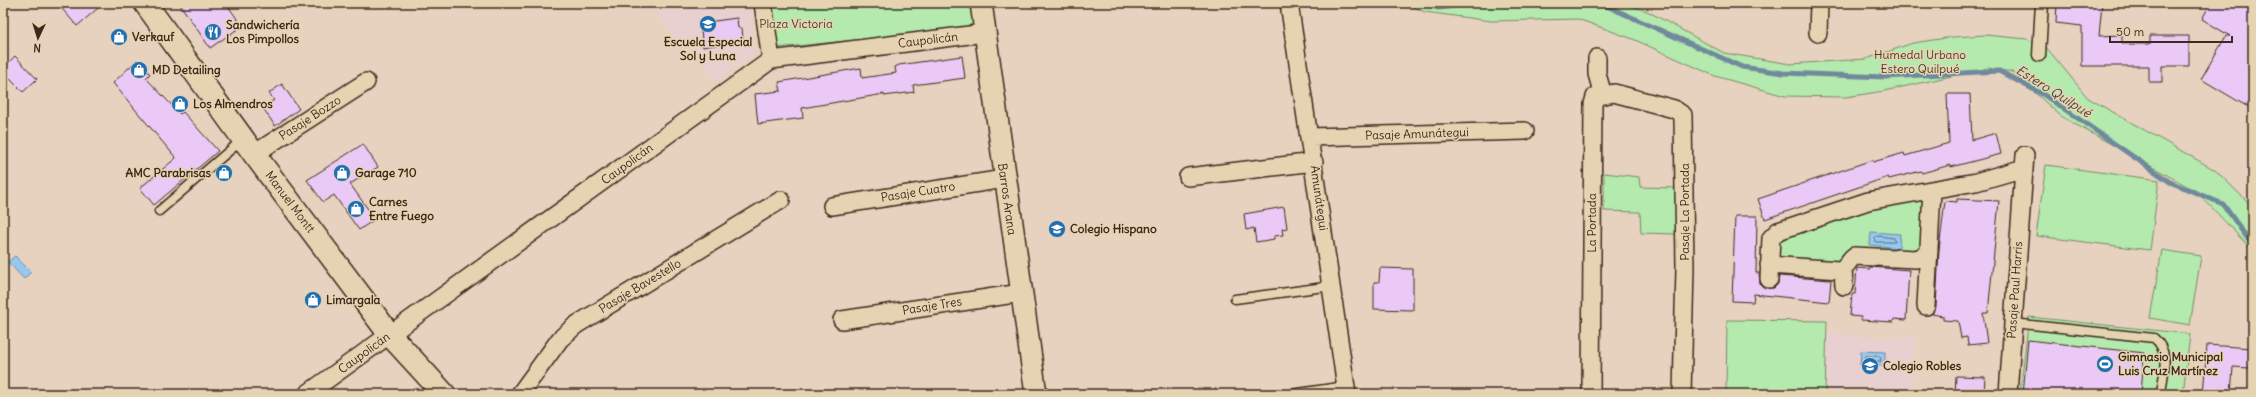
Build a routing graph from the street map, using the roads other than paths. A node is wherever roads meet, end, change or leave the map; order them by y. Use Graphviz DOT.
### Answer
graph roads {
  1 [pos="145,3"];
  2 [pos="764,3"];
  3 [pos="981,3"];
  4 [pos="1289,3"];
  5 [pos="1819,3"];
  6 [pos="2042,3"];
  7 [pos="985,33"];
  8 [pos="1818,33"];
  9 [pos="2039,55"];
  10 [pos="1597,58"];
  11 [pos="771,60"];
  12 [pos="366,82"];
  13 [pos="1603,95"];
  14 [pos="1525,131"];
  15 [pos="1310,137"];
  16 [pos="248,146"];
  17 [pos="1314,162"];
  18 [pos="1188,178"];
  19 [pos="1004,179"];
  20 [pos="1976,182"];
  21 [pos="2022,186"];
  22 [pos="1932,190"];
  23 [pos="781,200"];
  24 [pos="832,206"];
  25 [pos="159,211"];
  26 [pos="1927,255"];
  27 [pos="1843,269"];
  28 [pos="1332,286"];
  29 [pos="1844,286"];
  30 [pos="1021,293"];
  31 [pos="1235,299"];
  32 [pos="1926,306"];
  33 [pos="842,320"];
  34 [pos="2013,323"];
  35 [pos="390,334"];
  36 [pos="1347,390"];
  37 [pos="307,394"];
  38 [pos="444,394"];
  39 [pos="520,394"];
  40 [pos="1036,394"];
  41 [pos="1291,394"];
  42 [pos="1591,394"];
  43 [pos="1682,394"];
  44 [pos="2008,394"];
  45 [pos="2161,394"];
  1 -- 16 [label="main road, Manuel Montt"];
  2 -- 11 [label="street"];
  3 -- 7 [label="street, Barros Arana"];
  4 -- 15 [label="street, Amunátegui"];
  5 -- 8 [label="street"];
  6 -- 9 [label="street"];
  7 -- 11 [label="street, Caupolicán"];
  7 -- 19 [label="street, Barros Arana"];
  10 -- 13 [label="street"];
  11 -- 35 [label="street, Caupolicán"];
  12 -- 16 [label="street, Pasaje Bozzo"];
  13 -- 42 [label="street, La Portada"];
  13 -- 43 [label="street, Pasaje La Portada"];
  14 -- 15 [label="street, Pasaje Amunátegui"];
  15 -- 17 [label="street, Amunátegui"];
  16 -- 25 [label="lane"];
  16 -- 35 [label="main road, Manuel Montt"];
  17 -- 18 [label="street"];
  17 -- 28 [label="street, Amunátegui"];
  19 -- 24 [label="street, Pasaje Cuatro"];
  19 -- 30 [label="street, Barros Arana"];
  20 -- 21 [label="street, Pasaje Paul Harris"];
  20 -- 21 [label="street, Pasaje Paul Harris"];
  20 -- 22 [label="street, Pasaje Paul Harris"];
  21 -- 34 [label="street, Pasaje Paul Harris"];
  22 -- 26 [label="street"];
  22 -- 27 [label="street, Pasaje Paul Harris"];
  23 -- 39 [label="street, Pasaje Bavestello"];
  26 -- 27 [label="street"];
  26 -- 32 [label="street"];
  27 -- 29 [label="street"];
  28 -- 31 [label="lane"];
  28 -- 36 [label="street, Amunátegui"];
  30 -- 33 [label="street, Pasaje Tres"];
  30 -- 40 [label="street, Barros Arana"];
  34 -- 44 [label="street, Pasaje Paul Harris"];
  34 -- 45 [label="lane"];
  35 -- 37 [label="street, Caupolicán"];
  35 -- 38 [label="main road, Manuel Montt"];
  36 -- 41 [label="lane"];
}
